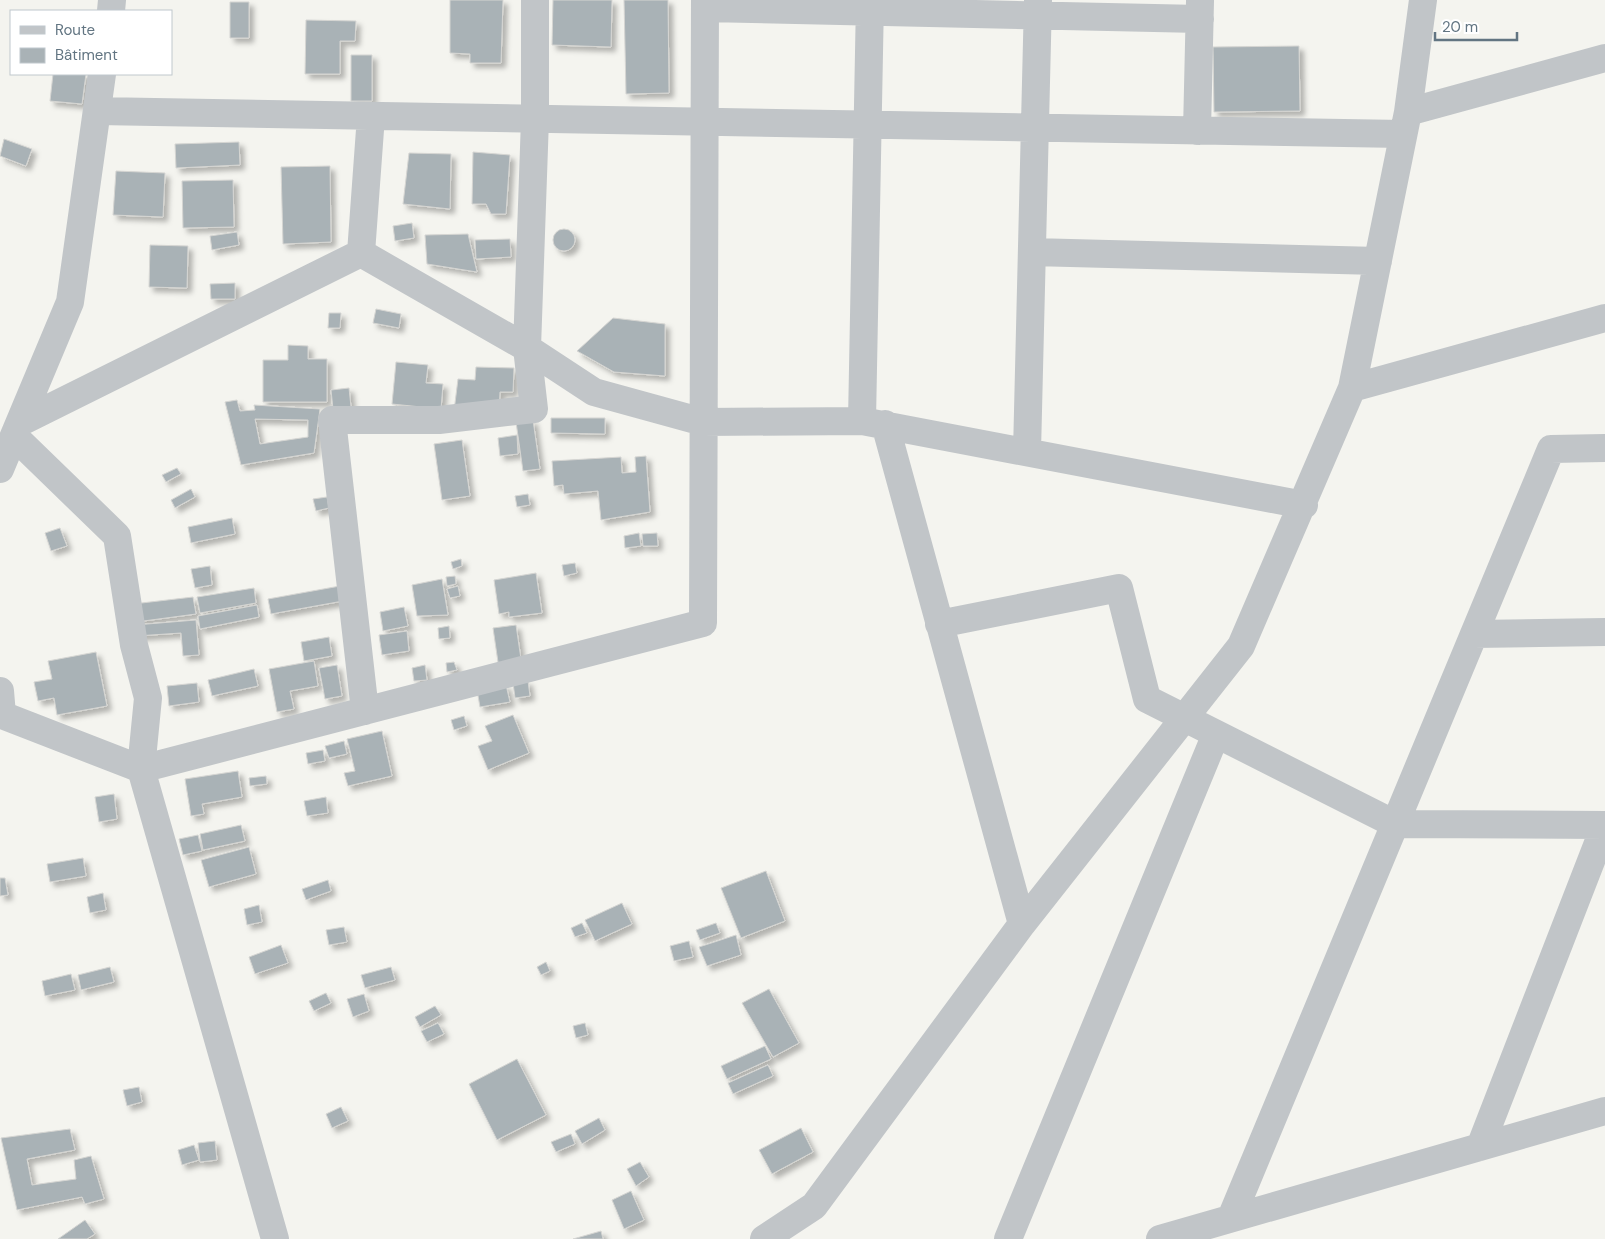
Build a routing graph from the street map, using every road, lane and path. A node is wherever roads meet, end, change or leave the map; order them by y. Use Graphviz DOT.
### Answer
graph roads {
  1 [pos="535,0"];
  2 [pos="1423,0"];
  3 [pos="705,4"];
  4 [pos="870,6"];
  5 [pos="1037,8"];
  6 [pos="1200,9"];
  7 [pos="1605,58"];
  8 [pos="102,75"];
  9 [pos="97,111"];
  10 [pos="371,116"];
  11 [pos="535,119"];
  12 [pos="705,122"];
  13 [pos="1406,123"];
  14 [pos="868,125"];
  15 [pos="1034,128"];
  16 [pos="1197,131"];
  17 [pos="1032,252"];
  18 [pos="361,253"];
  19 [pos="1378,261"];
  20 [pos="1605,318"];
  21 [pos="527,348"];
  22 [pos="1352,388"];
  23 [pos="703,422"];
  24 [pos="874,423"];
  25 [pos="18,429"];
  26 [pos="1605,448"];
  27 [pos="1027,452"];
  28 [pos="0,469"];
  29 [pos="1304,505"];
  30 [pos="939,624"];
  31 [pos="1605,632"];
  32 [pos="1474,634"];
  33 [pos="0,691"];
  34 [pos="364,711"];
  35 [pos="1184,718"];
  36 [pos="1216,734"];
  37 [pos="141,769"];
  38 [pos="1395,824"];
  39 [pos="1605,825"];
  40 [pos="1022,924"];
  41 [pos="1605,1110"];
  42 [pos="1480,1147"];
  43 [pos="1232,1218"];
  44 [pos="275,1239"];
  45 [pos="764,1239"];
  46 [pos="1008,1239"];
  47 [pos="1160,1239"];
  1 -- 11 [label="street"];
  2 -- 13 [label="street"];
  3 -- 4 [label="street"];
  3 -- 12 [label="street"];
  4 -- 5 [label="street"];
  4 -- 14 [label="street"];
  5 -- 6 [label="street"];
  5 -- 15 [label="street"];
  6 -- 16 [label="street"];
  7 -- 13 [label="street"];
  8 -- 9 [label="street"];
  9 -- 10 [label="street"];
  9 -- 25 [label="street"];
  10 -- 11 [label="street"];
  10 -- 18 [label="street"];
  11 -- 12 [label="street"];
  11 -- 21 [label="street"];
  12 -- 14 [label="street"];
  12 -- 23 [label="street"];
  13 -- 16 [label="street"];
  13 -- 19 [label="street"];
  14 -- 15 [label="street"];
  14 -- 24 [label="street"];
  15 -- 16 [label="street"];
  15 -- 17 [label="street"];
  17 -- 19 [label="street"];
  17 -- 27 [label="street"];
  18 -- 21 [label="street"];
  18 -- 25 [label="street"];
  19 -- 22 [label="street"];
  20 -- 22 [label="street"];
  21 -- 23 [label="street"];
  21 -- 34 [label="street"];
  22 -- 29 [label="street"];
  23 -- 24 [label="street"];
  23 -- 34 [label="street"];
  24 -- 27 [label="street"];
  24 -- 30 [label="street"];
  25 -- 28 [label="street"];
  25 -- 37 [label="street"];
  26 -- 32 [label="street"];
  27 -- 29 [label="street"];
  29 -- 35 [label="street"];
  30 -- 35 [label="street"];
  30 -- 40 [label="street"];
  31 -- 32 [label="street"];
  32 -- 38 [label="street"];
  33 -- 37 [label="street"];
  34 -- 37 [label="street"];
  35 -- 36 [label="street"];
  35 -- 40 [label="street"];
  36 -- 38 [label="street"];
  36 -- 46 [label="street"];
  37 -- 44 [label="street"];
  38 -- 39 [label="street"];
  38 -- 43 [label="street"];
  39 -- 42 [label="street"];
  40 -- 45 [label="street"];
  41 -- 42 [label="street"];
  42 -- 43 [label="street"];
  43 -- 47 [label="street"];
}
